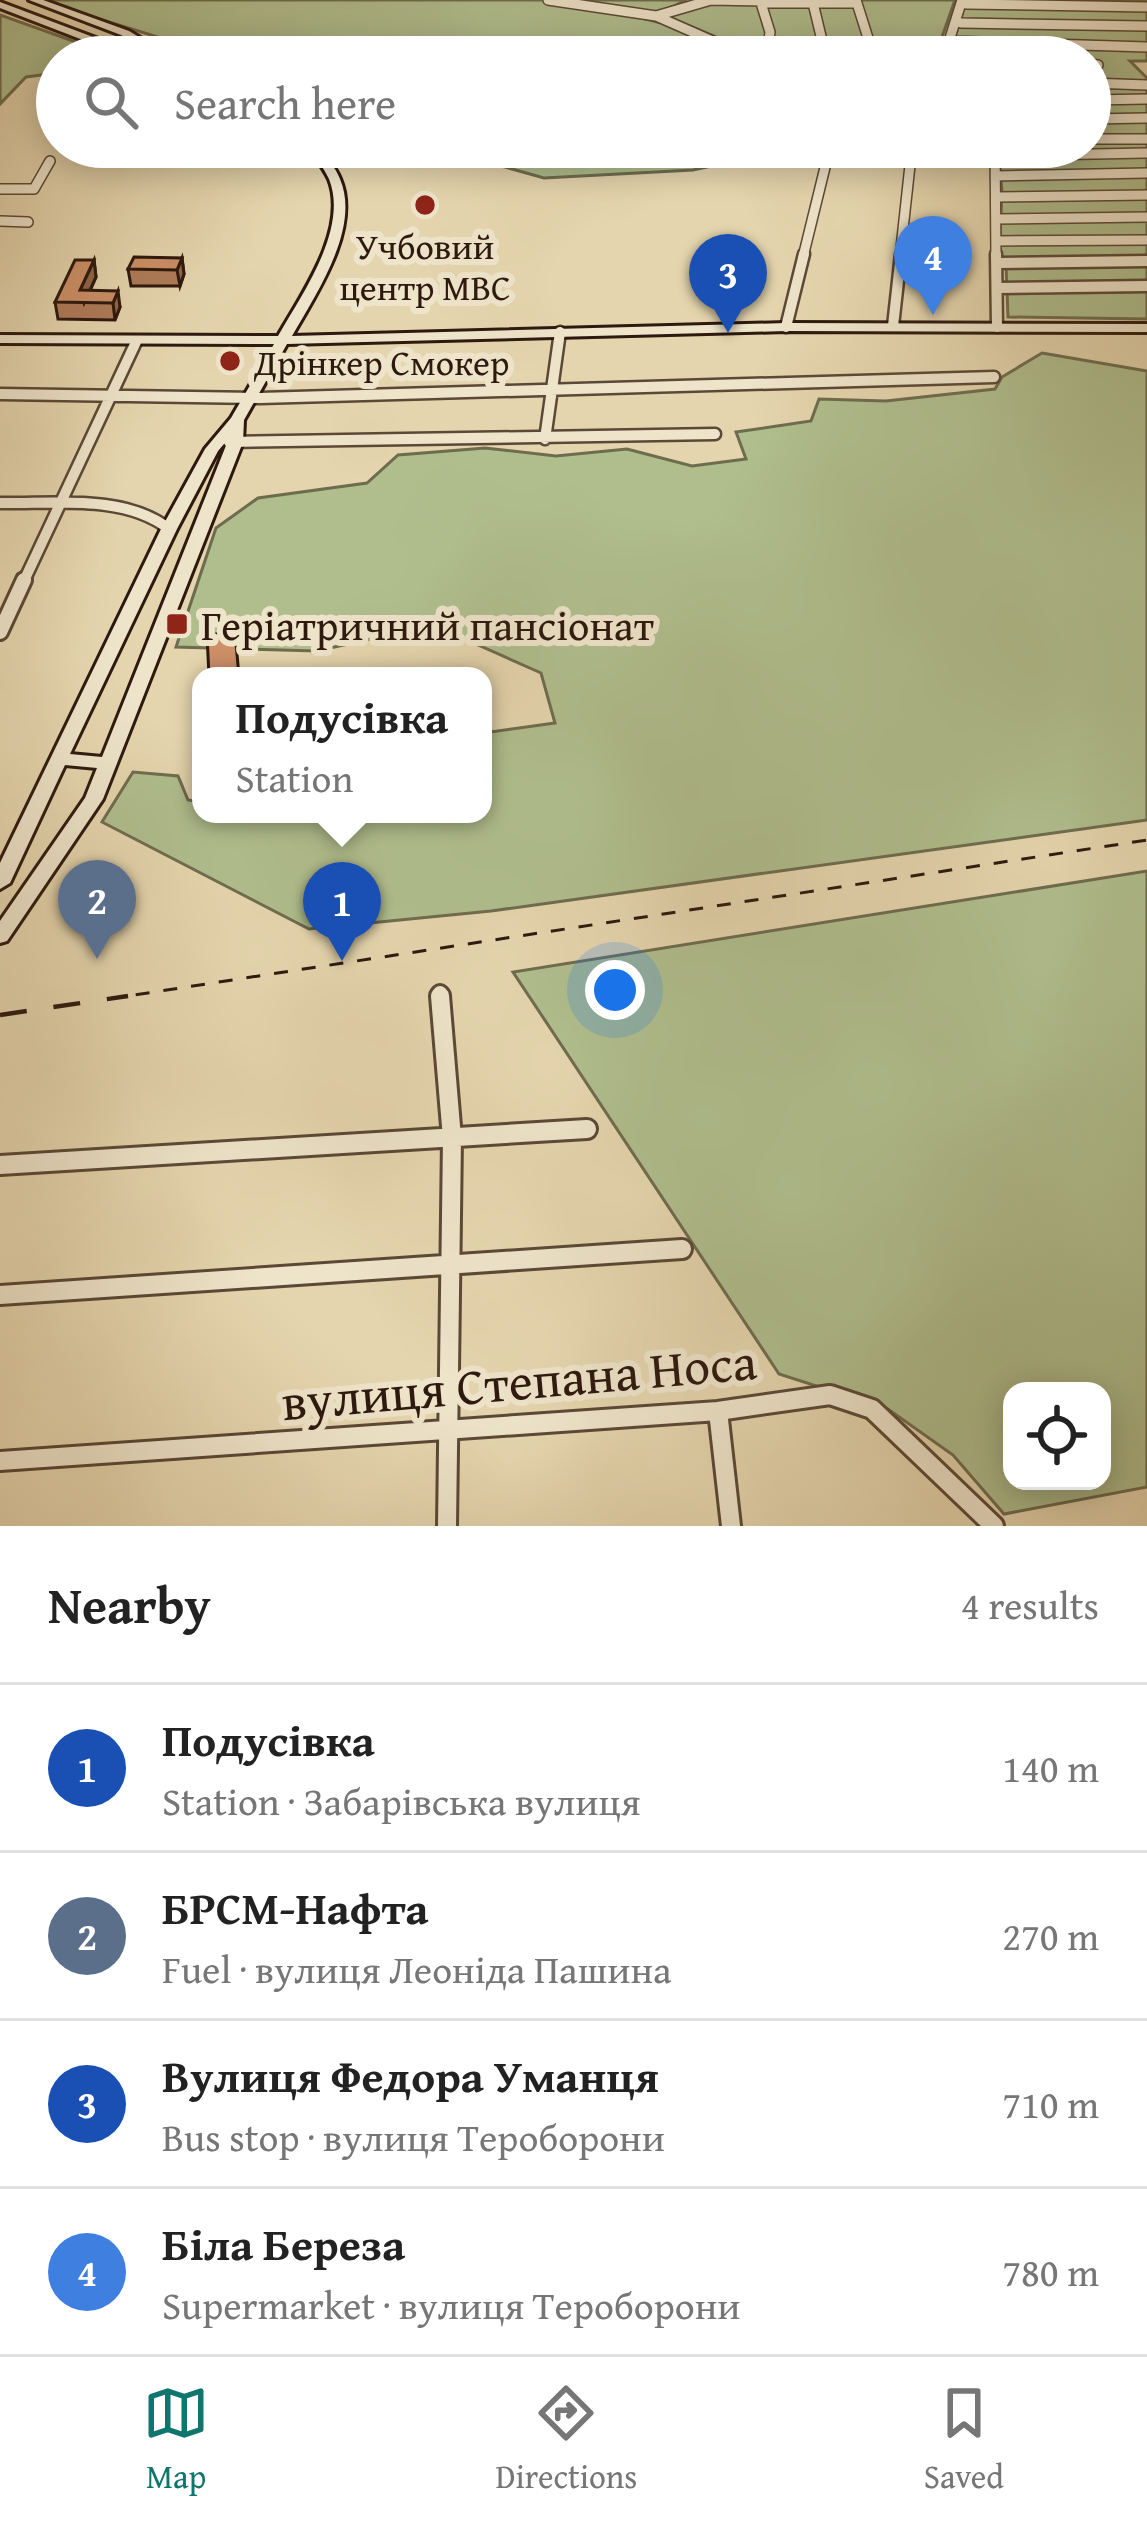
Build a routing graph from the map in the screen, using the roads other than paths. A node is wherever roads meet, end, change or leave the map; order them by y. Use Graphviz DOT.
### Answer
graph roads {
  1 [pos="34,0"];
  2 [pos="548,0"];
  3 [pos="711,0"];
  4 [pos="763,1"];
  5 [pos="856,1"];
  6 [pos="965,1"];
  7 [pos="813,3"];
  8 [pos="0,5"];
  9 [pos="1147,7"];
  10 [pos="656,16"];
  11 [pos="961,23"];
  12 [pos="1147,26"];
  13 [pos="82,36"];
  14 [pos="130,36"];
  15 [pos="701,36"];
  16 [pos="769,36"];
  17 [pos="821,36"];
  18 [pos="867,36"];
  19 [pos="953,36"];
  20 [pos="954,36"];
  21 [pos="1111,46"];
  22 [pos="1147,47"];
  23 [pos="1111,84"];
  24 [pos="1147,85"];
  25 [pos="1147,99"];
  26 [pos="1111,100"];
  27 [pos="1147,118"];
  28 [pos="1111,119"];
  29 [pos="1147,139"];
  30 [pos="1111,140"];
  31 [pos="1111,153"];
  32 [pos="1146,153"];
  33 [pos="46,168"];
  34 [pos="328,168"];
  35 [pos="825,168"];
  36 [pos="910,168"];
  37 [pos="995,168"];
  38 [pos="1147,173"];
  39 [pos="995,176"];
  40 [pos="0,189"];
  41 [pos="34,189"];
  42 [pos="1147,195"];
  43 [pos="996,197"];
  44 [pos="19,207"];
  45 [pos="1147,217"];
  46 [pos="996,219"];
  47 [pos="0,221"];
  48 [pos="28,222"];
  49 [pos="1147,240"];
  50 [pos="996,241"];
  51 [pos="998,262"];
  52 [pos="1147,262"];
  53 [pos="1147,286"];
  54 [pos="997,288"];
  55 [pos="893,326"];
  56 [pos="786,327"];
  57 [pos="998,327"];
  58 [pos="1147,328"];
  59 [pos="560,332"];
  60 [pos="0,339"];
  61 [pos="285,340"];
  62 [pos="136,341"];
  63 [pos="994,377"];
  64 [pos="553,389"];
  65 [pos="0,394"];
  66 [pos="113,397"];
  67 [pos="248,398"];
  68 [pos="715,434"];
  69 [pos="545,439"];
  70 [pos="227,442"];
  71 [pos="0,503"];
  72 [pos="62,506"];
  73 [pos="169,530"];
  74 [pos="4,615"];
  75 [pos="0,632"];
  76 [pos="110,655"];
  77 [pos="152,657"];
  78 [pos="61,759"];
  79 [pos="109,763"];
  80 [pos="0,883"];
  81 [pos="0,936"];
  82 [pos="440,992"];
  83 [pos="587,1129"];
  84 [pos="452,1138"];
  85 [pos="0,1165"];
  86 [pos="682,1249"];
  87 [pos="449,1268"];
  88 [pos="0,1295"];
  89 [pos="718,1411"];
  90 [pos="448,1431"];
  91 [pos="0,1461"];
  92 [pos="447,1526"];
  93 [pos="731,1526"];
  94 [pos="994,1526"];
  1 -- 14 [label="main road"];
  2 -- 10 [label="street"];
  3 -- 4 [label="street"];
  3 -- 10 [label="street"];
  4 -- 7 [label="street"];
  4 -- 16 [label="street"];
  5 -- 7 [label="street"];
  5 -- 18 [label="street"];
  6 -- 9 [label="street"];
  6 -- 11 [label="street"];
  6 -- 19 [label="street"];
  7 -- 17 [label="street"];
  8 -- 13 [label="main road"];
  10 -- 15 [label="street"];
  11 -- 12 [label="street"];
  11 -- 20 [label="street"];
  21 -- 22 [label="street"];
  23 -- 24 [label="street"];
  25 -- 26 [label="street"];
  27 -- 28 [label="street"];
  29 -- 30 [label="street"];
  31 -- 32 [label="street"];
  33 -- 41 [label="street"];
  34 -- 61 [label="main road"];
  35 -- 56 [label="street"];
  36 -- 55 [label="street"];
  37 -- 39 [label="street"];
  38 -- 39 [label="street"];
  39 -- 43 [label="street"];
  40 -- 41 [label="street"];
  41 -- 44 [label="street"];
  42 -- 43 [label="street"];
  43 -- 46 [label="street"];
  45 -- 46 [label="street"];
  46 -- 50 [label="street"];
  47 -- 48 [label="street"];
  49 -- 50 [label="street"];
  50 -- 51 [label="street"];
  51 -- 52 [label="street"];
  51 -- 54 [label="street"];
  53 -- 54 [label="street"];
  54 -- 57 [label="street"];
  55 -- 56 [label="main road"];
  55 -- 57 [label="main road"];
  56 -- 59 [label="main road"];
  57 -- 58 [label="main road"];
  59 -- 61 [label="main road"];
  59 -- 64 [label="street"];
  60 -- 62 [label="main road"];
  61 -- 62 [label="main road"];
  61 -- 67 [label="main road"];
  62 -- 66 [label="street"];
  63 -- 64 [label="street"];
  64 -- 67 [label="street"];
  64 -- 69 [label="street"];
  65 -- 66 [label="street"];
  66 -- 67 [label="street"];
  66 -- 72 [label="street"];
  67 -- 70 [label="main road"];
  68 -- 69 [label="street"];
  69 -- 70 [label="street"];
  70 -- 73 [label="main road"];
  70 -- 77 [label="main road"];
  71 -- 72 [label="street"];
  72 -- 73 [label="street"];
  72 -- 74 [label="street"];
  73 -- 76 [label="main road"];
  74 -- 75 [label="street"];
  76 -- 77 [label="main road"];
  76 -- 78 [label="main road"];
  77 -- 79 [label="main road"];
  78 -- 79 [label="main road"];
  78 -- 80 [label="main road"];
  79 -- 81 [label="main road"];
  82 -- 84 [label="street"];
  83 -- 84 [label="street"];
  84 -- 85 [label="street"];
  84 -- 87 [label="street"];
  86 -- 87 [label="street"];
  87 -- 88 [label="street"];
  87 -- 90 [label="street"];
  89 -- 90 [label="street, вулиця Степана Носа"];
  89 -- 93 [label="street"];
  89 -- 94 [label="street, вулиця Степана Носа"];
  90 -- 91 [label="street, вулиця Степана Носа"];
  90 -- 92 [label="street"];
}
